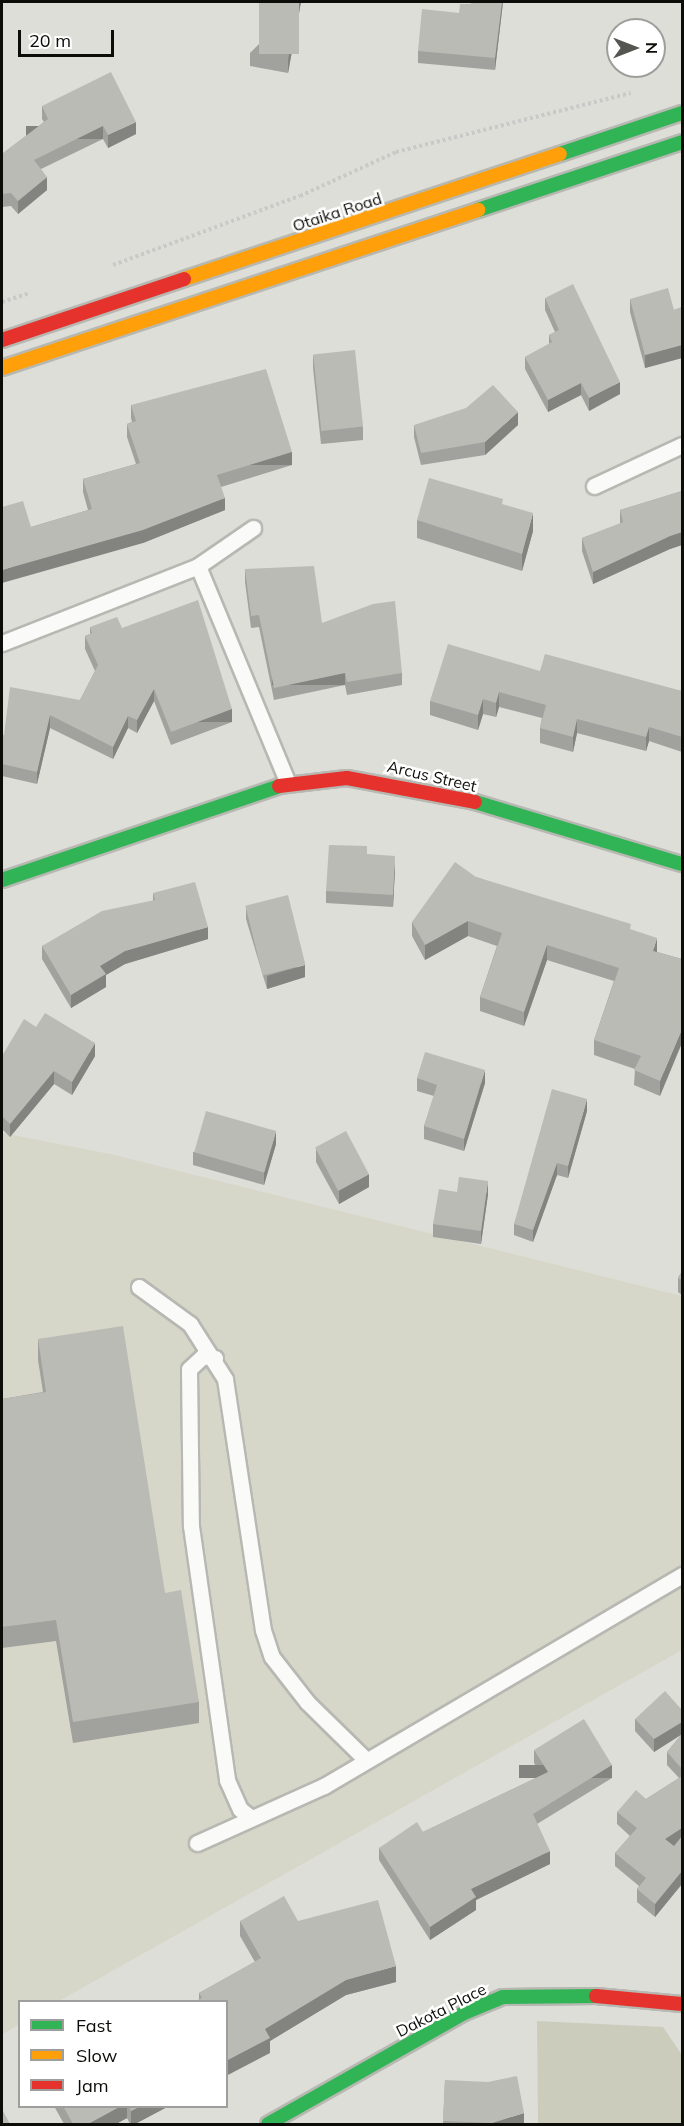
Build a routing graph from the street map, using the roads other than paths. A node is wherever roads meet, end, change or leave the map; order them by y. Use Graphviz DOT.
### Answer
graph roads {
  1 [pos="682,113"];
  2 [pos="682,142"];
  3 [pos="2,340"];
  4 [pos="2,368"];
  5 [pos="682,445"];
  6 [pos="594,486"];
  7 [pos="253,528"];
  8 [pos="198,566"];
  9 [pos="2,642"];
  10 [pos="288,783"];
  11 [pos="682,864"];
  12 [pos="2,880"];
  13 [pos="139,1287"];
  14 [pos="214,1358"];
  15 [pos="682,1575"];
  16 [pos="366,1760"];
  17 [pos="250,1817"];
  18 [pos="197,1843"];
  19 [pos="682,2004"];
  20 [pos="268,2124"];
  1 -- 3 [label="main road, Otaika Road"];
  2 -- 4 [label="main road"];
  5 -- 6 [label="lane"];
  7 -- 8 [label="lane"];
  8 -- 9 [label="lane"];
  8 -- 10 [label="lane"];
  10 -- 11 [label="main road, Arcus Street"];
  10 -- 12 [label="main road, Arcus Street"];
  13 -- 14 [label="lane"];
  14 -- 16 [label="lane"];
  14 -- 17 [label="lane"];
  15 -- 16 [label="lane"];
  16 -- 17 [label="lane"];
  17 -- 18 [label="lane"];
  19 -- 20 [label="main road, Dakota Place"];
}
